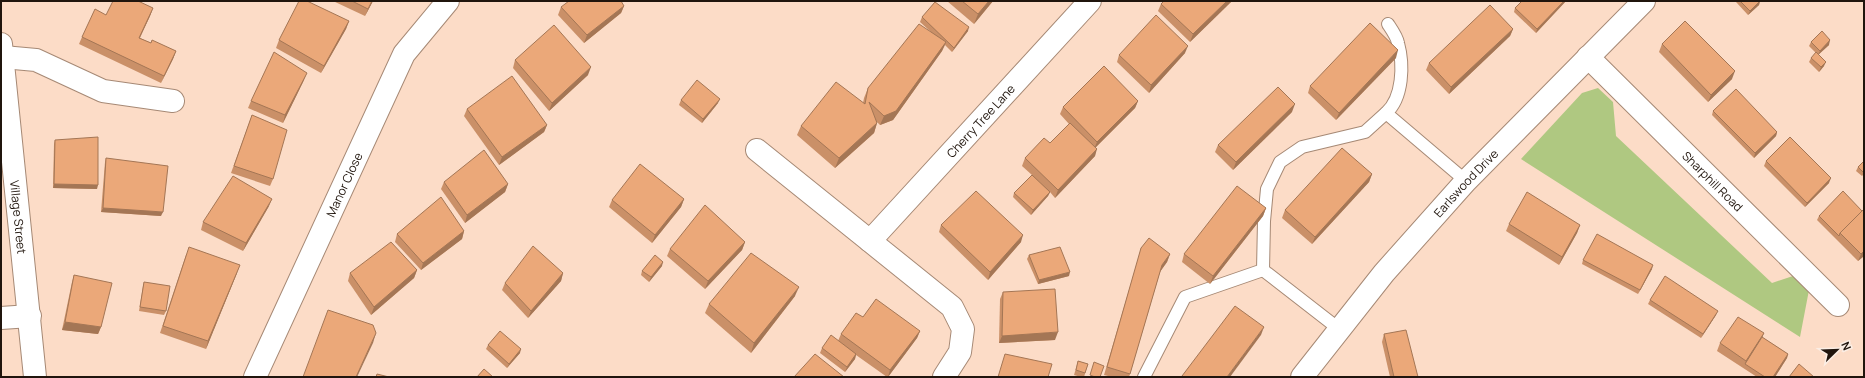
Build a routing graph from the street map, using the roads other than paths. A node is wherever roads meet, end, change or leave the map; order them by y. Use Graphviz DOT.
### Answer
graph roads {
  1 [pos="448,1"];
  2 [pos="1090,1"];
  3 [pos="1635,4"];
  4 [pos="1388,24"];
  5 [pos="2,51"];
  6 [pos="1588,57"];
  7 [pos="173,101"];
  8 [pos="1386,113"];
  9 [pos="757,150"];
  10 [pos="1466,181"];
  11 [pos="870,241"];
  12 [pos="1263,270"];
  13 [pos="1838,305"];
  14 [pos="30,316"];
  15 [pos="1,318"];
  16 [pos="1339,329"];
  17 [pos="1150,375"];
  18 [pos="34,377"];
  19 [pos="255,377"];
  20 [pos="944,377"];
  21 [pos="1302,377"];
  1 -- 19 [label="street, Manor Close"];
  2 -- 11 [label="street, Cherry Tree Lane"];
  3 -- 6 [label="street, Earlswood Drive"];
  4 -- 8 [label="lane"];
  5 -- 7 [label="street, Village Street"];
  5 -- 14 [label="street, Village Street"];
  6 -- 10 [label="street, Earlswood Drive"];
  6 -- 13 [label="street, Sharphill Road"];
  8 -- 10 [label="lane"];
  8 -- 12 [label="lane"];
  9 -- 11 [label="street"];
  10 -- 16 [label="street, Earlswood Drive"];
  11 -- 20 [label="street"];
  12 -- 16 [label="lane"];
  12 -- 17 [label="lane"];
  14 -- 15 [label="street"];
  14 -- 18 [label="street, Village Street"];
  16 -- 21 [label="street, Earlswood Drive"];
}
